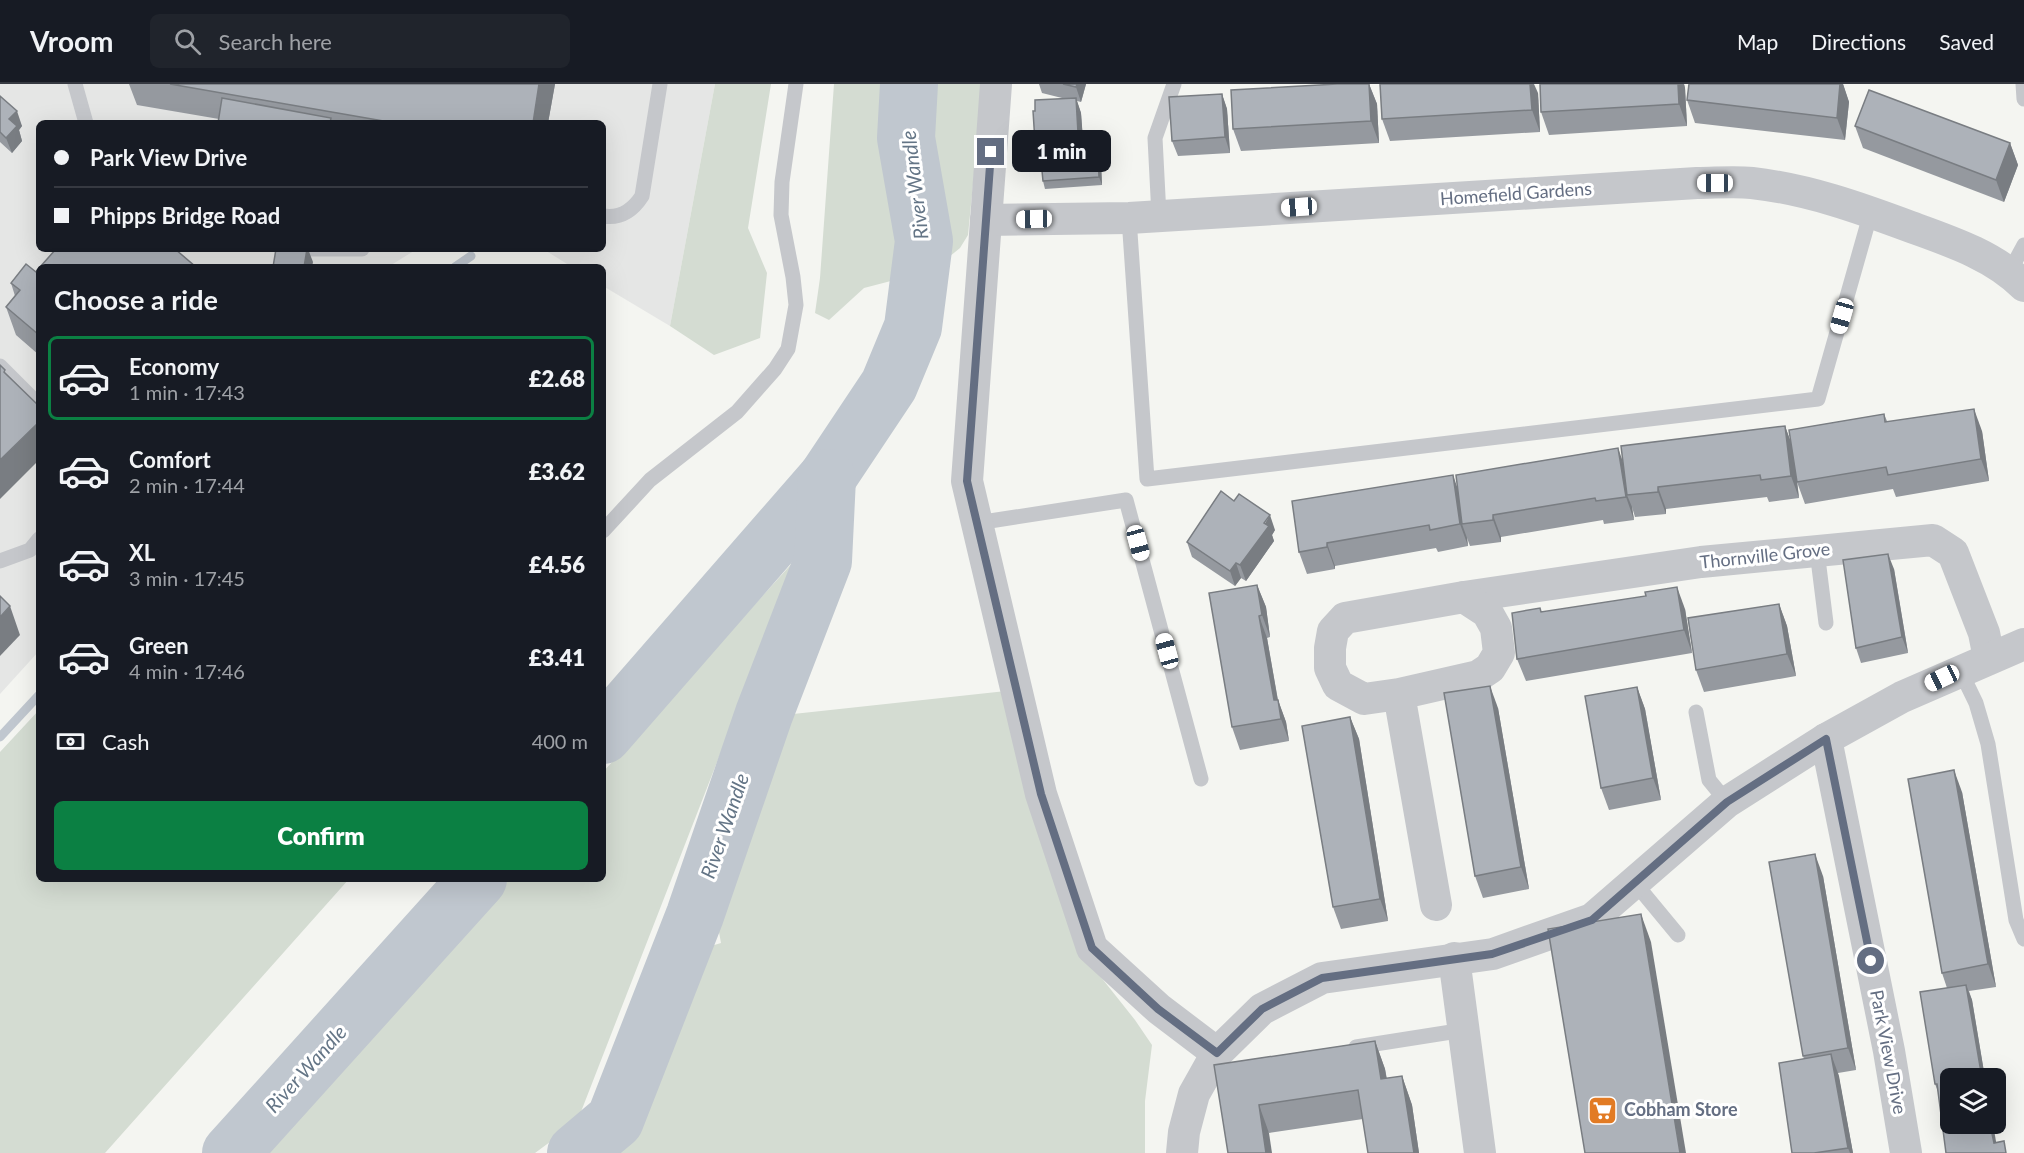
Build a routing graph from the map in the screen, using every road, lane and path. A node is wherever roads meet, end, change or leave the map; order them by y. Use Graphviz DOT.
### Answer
graph roads {
  1 [pos="75,84"];
  2 [pos="660,84"];
  3 [pos="796,84"];
  4 [pos="996,84"];
  5 [pos="1174,84"];
  6 [pos="2023,84"];
  7 [pos="2024,99"];
  8 [pos="85,120"];
  9 [pos="1871,212"];
  10 [pos="606,216"];
  11 [pos="1159,216"];
  12 [pos="1129,218"];
  13 [pos="986,220"];
  14 [pos="2019,267"];
  15 [pos="0,366"];
  16 [pos="36,402"];
  17 [pos="977,523"];
  18 [pos="606,528"];
  19 [pos="36,543"];
  20 [pos="1817,551"];
  21 [pos="0,561"];
  22 [pos="1464,597"];
  23 [pos="1826,622"];
  24 [pos="2024,644"];
  25 [pos="1989,657"];
  26 [pos="1960,670"];
  27 [pos="1399,694"];
  28 [pos="1696,712"];
  29 [pos="1826,739"];
  30 [pos="1201,779"];
  31 [pos="1727,802"];
  32 [pos="1635,883"];
  33 [pos="1436,905"];
  34 [pos="1678,935"];
  35 [pos="2024,939"];
  36 [pos="1454,958"];
  37 [pos="1464,1030"];
  38 [pos="1347,1049"];
  39 [pos="1217,1053"];
  40 [pos="1182,1153"];
  41 [pos="1480,1153"];
  42 [pos="1906,1153"];
  1 -- 8 [label="lane"];
  2 -- 10 [label="lane"];
  3 -- 18 [label="lane"];
  4 -- 13 [label="street"];
  5 -- 11 [label="lane"];
  6 -- 7 [label="lane"];
  9 -- 11 [label="street, Homefield Gardens"];
  9 -- 12 [label="lane"];
  9 -- 14 [label="street, Homefield Gardens"];
  11 -- 12 [label="street, Homefield Gardens"];
  12 -- 13 [label="street, Homefield Gardens"];
  13 -- 17 [label="street"];
  15 -- 16 [label="lane"];
  17 -- 30 [label="lane"];
  17 -- 39 [label="street"];
  19 -- 21 [label="lane"];
  20 -- 22 [label="street, Thornville Grove"];
  20 -- 23 [label="lane"];
  20 -- 25 [label="street, Thornville Grove"];
  22 -- 27 [label="street, Thornville Grove"];
  22 -- 27 [label="street, Thornville Grove"];
  24 -- 25 [label="street"];
  25 -- 26 [label="street"];
  26 -- 29 [label="street"];
  26 -- 35 [label="lane"];
  27 -- 33 [label="street"];
  28 -- 31 [label="lane"];
  29 -- 31 [label="street"];
  29 -- 42 [label="street, Park View Drive"];
  31 -- 32 [label="street"];
  32 -- 34 [label="lane"];
  32 -- 36 [label="street"];
  36 -- 37 [label="street"];
  36 -- 39 [label="street"];
  37 -- 38 [label="lane"];
  37 -- 41 [label="street"];
  39 -- 40 [label="street"];
}
